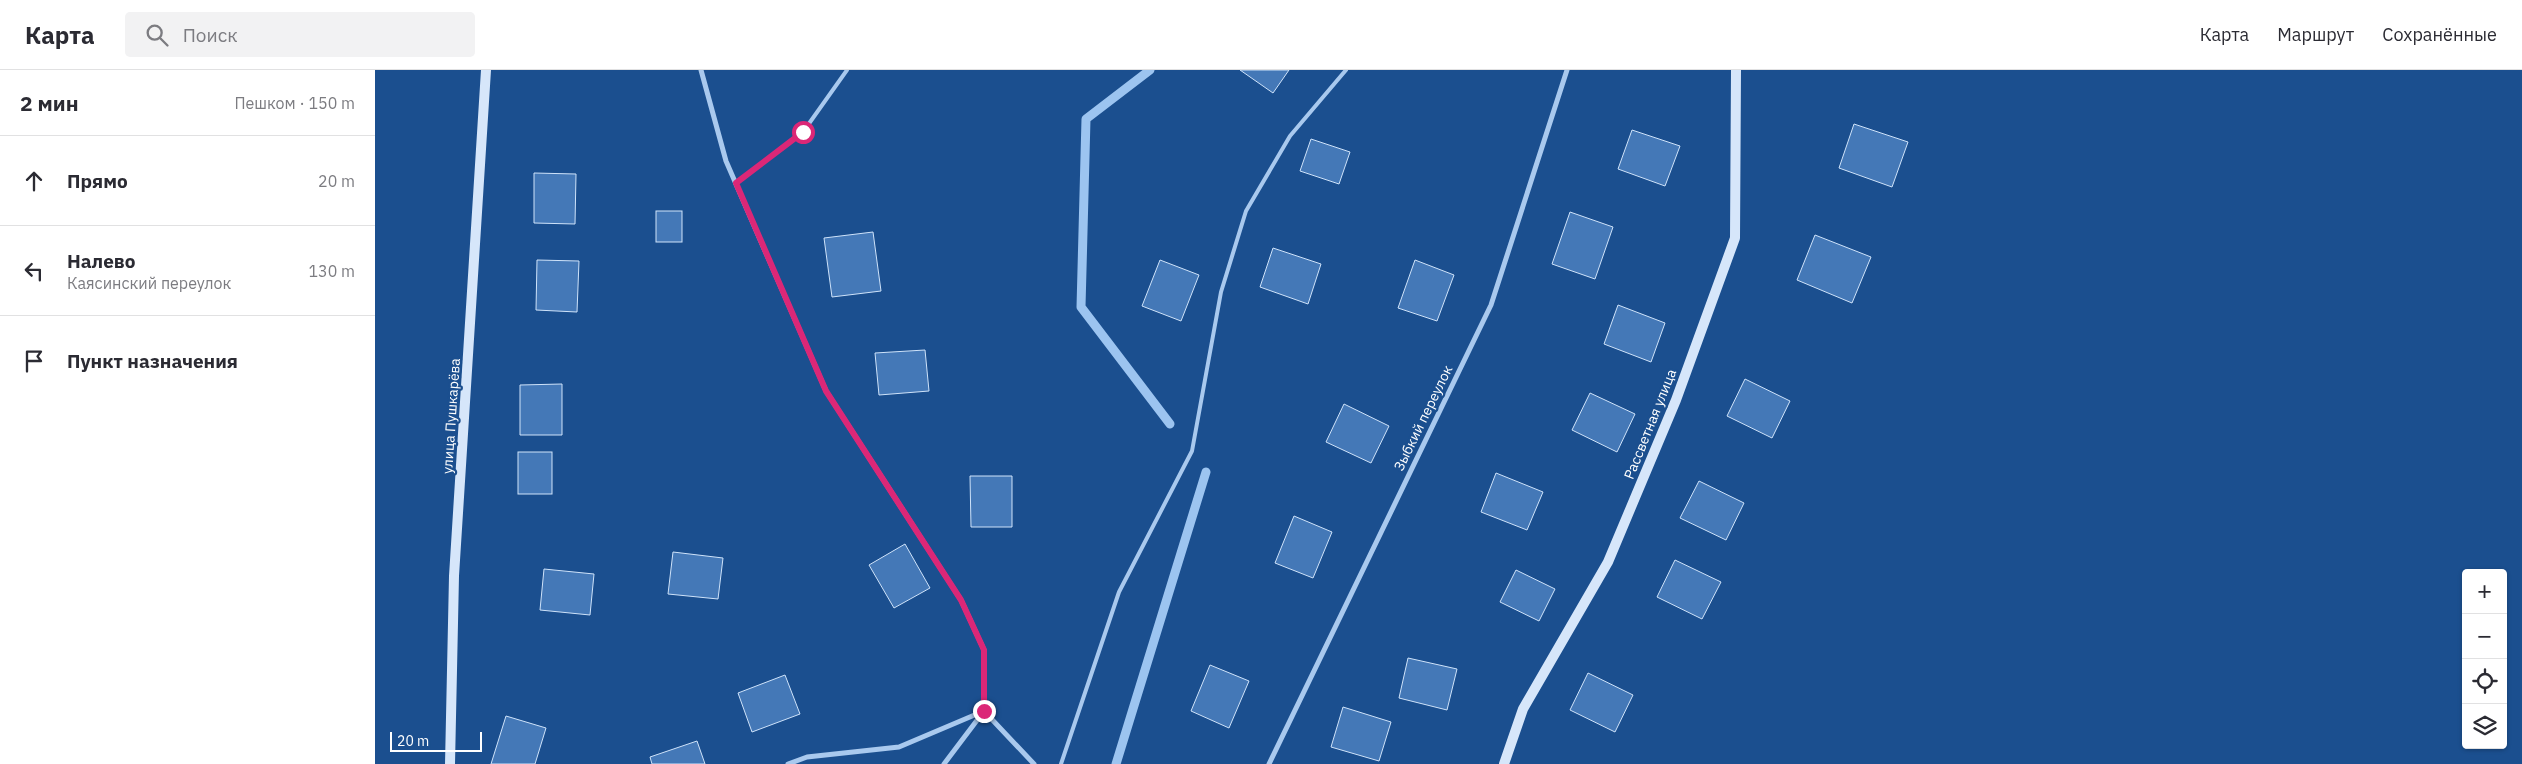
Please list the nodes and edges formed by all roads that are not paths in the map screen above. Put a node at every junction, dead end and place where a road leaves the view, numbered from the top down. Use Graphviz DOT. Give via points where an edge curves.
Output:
graph roads {
  1 [pos="487,70"];
  2 [pos="701,70"];
  3 [pos="847,70"];
  4 [pos="1345,70"];
  5 [pos="1567,70"];
  6 [pos="1736,70"];
  7 [pos="736,183"];
  8 [pos="984,711"];
  9 [pos="450,764"];
  10 [pos="788,764"];
  11 [pos="944,764"];
  12 [pos="1034,764"];
  13 [pos="1061,764"];
  14 [pos="1269,764"];
  15 [pos="1504,764"];
  1 -- 9 [label="street, улица Пушкарёва" via="454,576"];
  2 -- 7 [label="street" via="726,161"];
  3 -- 7 [label="lane" via="803,132"];
  4 -- 13 [label="lane" via="1290,136 1246,211 1221,292 1191,451 1119,592"];
  5 -- 14 [label="street, Зыбкий переулок" via="1491,305"];
  6 -- 15 [label="street, Рассветная улица" via="1735,238 1676,400 1607,562 1523,709"];
  7 -- 8 [label="street" via="826,391 961,600 984,650"];
  8 -- 10 [label="street" via="899,747 807,757"];
  8 -- 11 [label="street"];
  8 -- 12 [label="street"];
}
